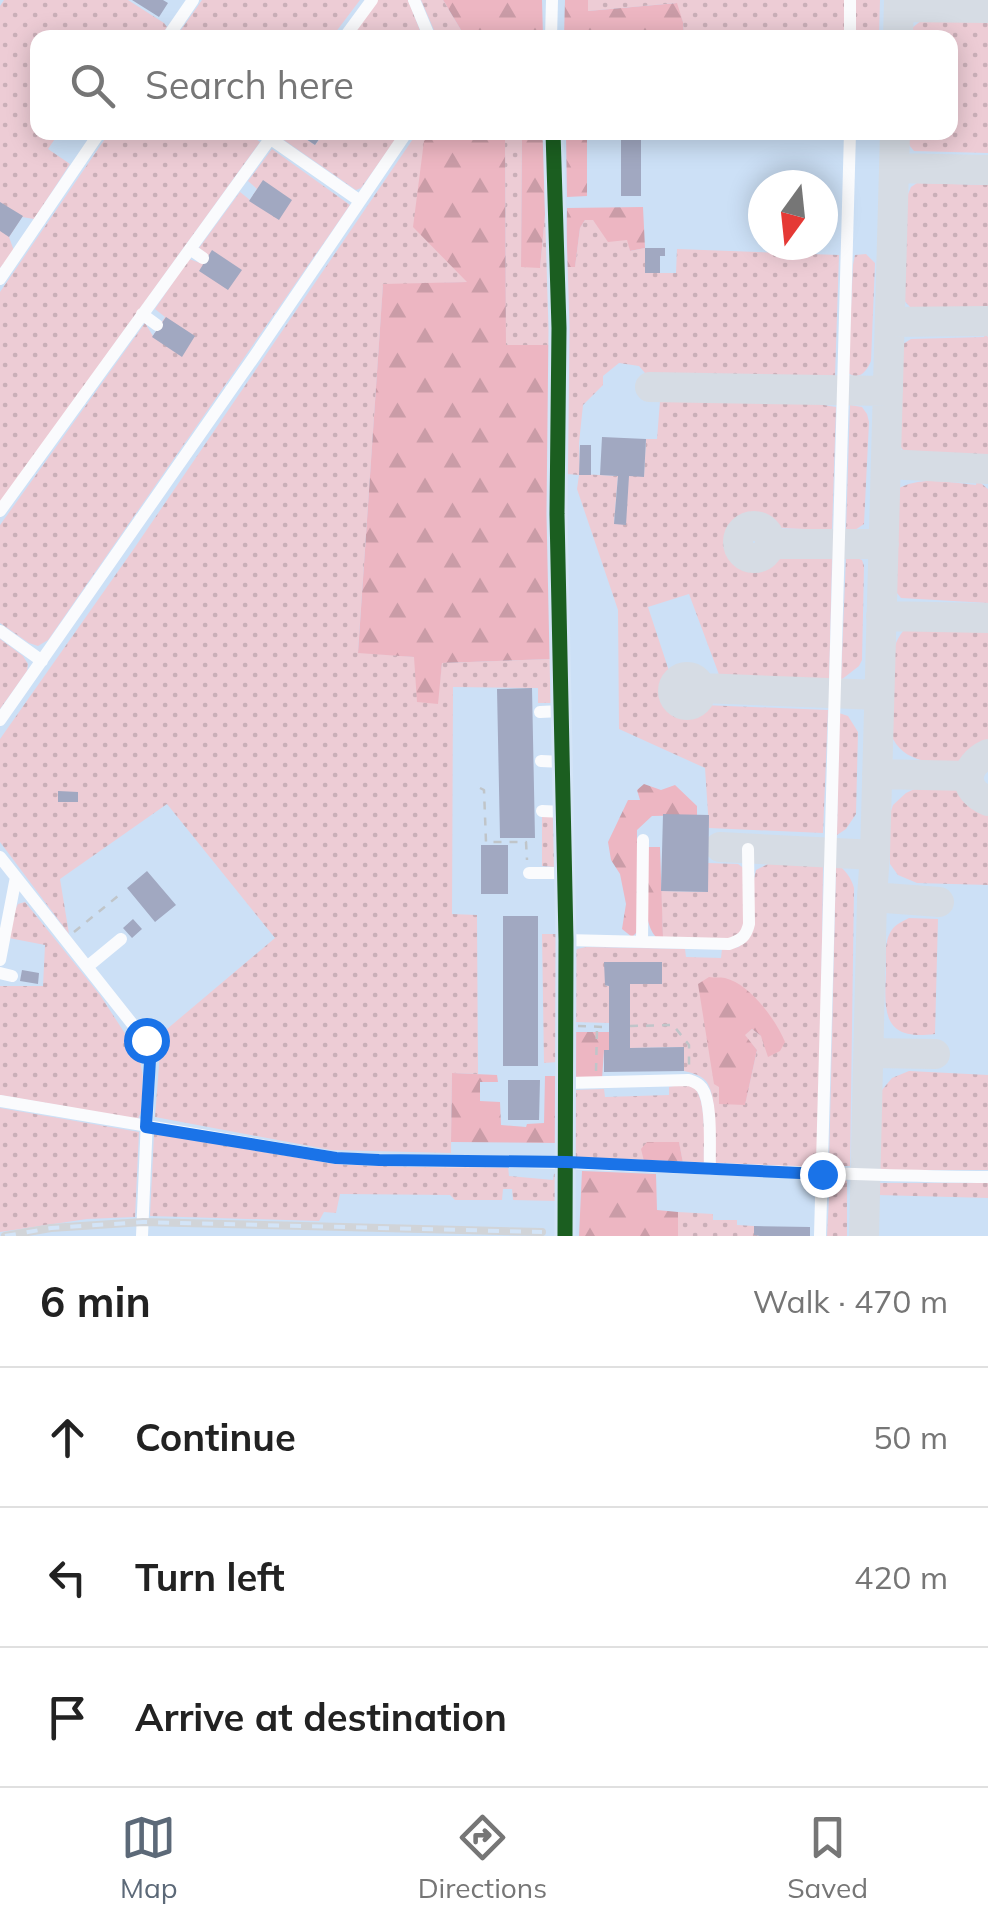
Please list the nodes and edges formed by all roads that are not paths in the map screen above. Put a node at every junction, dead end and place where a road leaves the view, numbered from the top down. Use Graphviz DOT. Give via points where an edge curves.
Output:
graph roads {
  1 [pos="193,0"];
  2 [pos="372,0"];
  3 [pos="414,0"];
  4 [pos="552,0"];
  5 [pos="850,0"];
  6 [pos="172,30"];
  7 [pos="350,30"];
  8 [pos="427,30"];
  9 [pos="551,30"];
  10 [pos="850,30"];
  11 [pos="95,140"];
  12 [pos="267,140"];
  13 [pos="276,140"];
  14 [pos="402,140"];
  15 [pos="553,140"];
  16 [pos="850,140"];
  17 [pos="360,201"];
  18 [pos="190,248"];
  19 [pos="203,258"];
  20 [pos="0,279"];
  21 [pos="142,314"];
  22 [pos="157,324"];
  23 [pos="0,511"];
  24 [pos="0,631"];
  25 [pos="42,661"];
  26 [pos="561,711"];
  27 [pos="540,712"];
  28 [pos="0,720"];
  29 [pos="541,762"];
  30 [pos="562,762"];
  31 [pos="542,811"];
  32 [pos="563,812"];
  33 [pos="643,840"];
  34 [pos="748,849"];
  35 [pos="0,857"];
  36 [pos="528,873"];
  37 [pos="564,873"];
  38 [pos="16,877"];
  39 [pos="121,939"];
  40 [pos="566,940"];
  41 [pos="642,942"];
  42 [pos="0,960"];
  43 [pos="87,967"];
  44 [pos="566,1083"];
  45 [pos="0,1101"];
  46 [pos="146,1127"];
  47 [pos="567,1162"];
  48 [pos="710,1169"];
  49 [pos="822,1174"];
  50 [pos="988,1177"];
  51 [pos="142,1236"];
  52 [pos="566,1236"];
  53 [pos="820,1236"];
  1 -- 6 [label="street"];
  2 -- 7 [label="street"];
  3 -- 8 [label="street"];
  4 -- 9 [label="street"];
  5 -- 10 [label="street"];
  11 -- 20 [label="street"];
  12 -- 18 [label="street" via="244,188"];
  13 -- 17 [label="street"];
  14 -- 17 [label="street"];
  15 -- 26 [label="street"];
  16 -- 49 [label="street"];
  17 -- 25 [label="street"];
  18 -- 19 [label="street"];
  18 -- 21 [label="street"];
  21 -- 22 [label="street"];
  21 -- 23 [label="street"];
  24 -- 25 [label="street"];
  25 -- 28 [label="street"];
  26 -- 27 [label="street"];
  26 -- 30 [label="street"];
  29 -- 30 [label="street"];
  30 -- 32 [label="street"];
  31 -- 32 [label="street"];
  32 -- 37 [label="street"];
  33 -- 41 [label="street"];
  34 -- 41 [label="street" via="748,924 741,940"];
  35 -- 38 [label="street"];
  36 -- 37 [label="street"];
  37 -- 40 [label="street"];
  38 -- 42 [label="street"];
  38 -- 43 [label="street"];
  39 -- 43 [label="street"];
  40 -- 41 [label="street"];
  40 -- 44 [label="street"];
  43 -- 46 [label="street" via="150,1049"];
  44 -- 47 [label="street"];
  44 -- 48 [label="street" via="699,1084"];
  45 -- 46 [label="street"];
  46 -- 47 [label="street" via="336,1158"];
  46 -- 51 [label="street"];
  47 -- 48 [label="street"];
  47 -- 52 [label="street"];
  48 -- 49 [label="street"];
  49 -- 50 [label="street"];
  49 -- 53 [label="street"];
}
